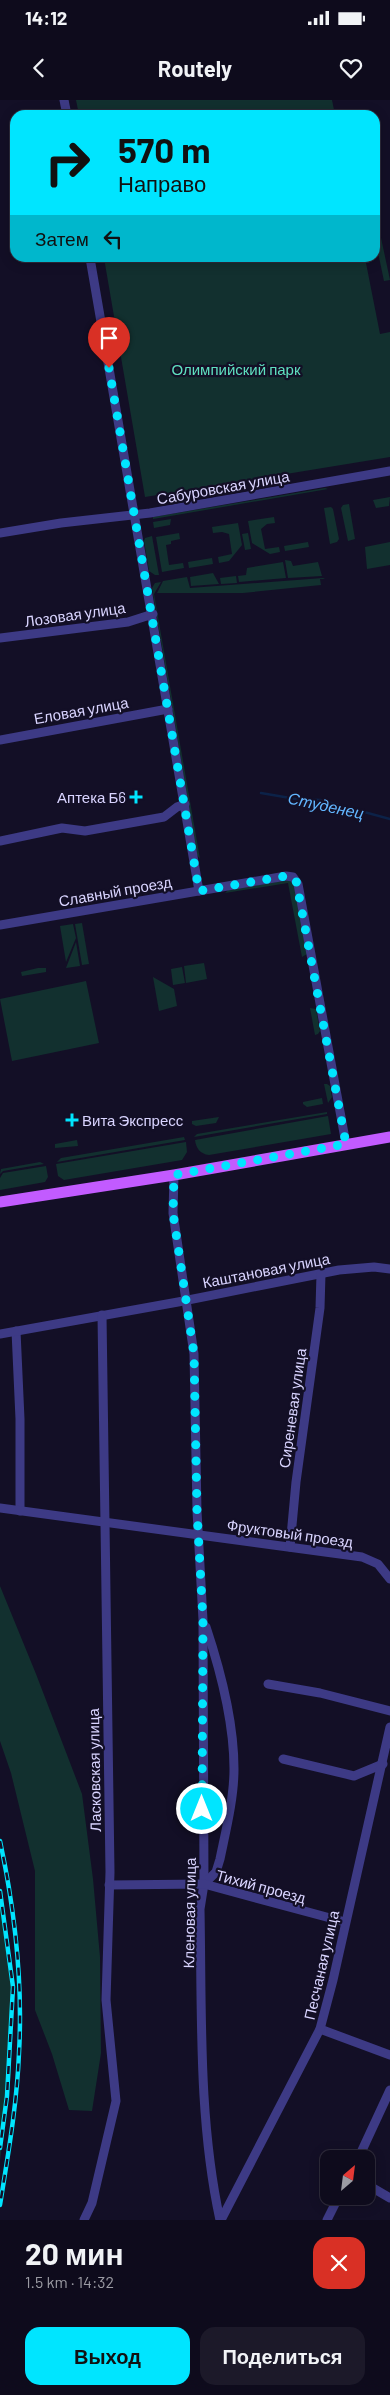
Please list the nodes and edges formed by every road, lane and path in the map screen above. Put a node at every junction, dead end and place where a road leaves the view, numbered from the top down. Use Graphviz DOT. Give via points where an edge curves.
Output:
graph roads {
  1 [pos="91,262"];
  2 [pos="390,471"];
  3 [pos="134,516"];
  4 [pos="0,534"];
  5 [pos="153,614"];
  6 [pos="0,638"];
  7 [pos="168,709"];
  8 [pos="0,740"];
  9 [pos="184,804"];
  10 [pos="0,841"];
  11 [pos="199,891"];
  12 [pos="0,925"];
  13 [pos="390,1137"];
  14 [pos="346,1144"];
  15 [pos="174,1175"];
  16 [pos="0,1202"];
  17 [pos="390,1269"];
  18 [pos="321,1274"];
  19 [pos="187,1300"];
  20 [pos="102,1315"];
  21 [pos="16,1331"];
  22 [pos="0,1334"];
  23 [pos="0,1508"];
  24 [pos="20,1510"];
  25 [pos="105,1522"];
  26 [pos="199,1534"];
  27 [pos="290,1547"];
  28 [pos="390,1579"];
  29 [pos="203,1620"];
  30 [pos="268,1684"];
  31 [pos="390,1711"];
  32 [pos="390,1727"];
  33 [pos="282,1759"];
  34 [pos="383,1764"];
  35 [pos="204,1884"];
  36 [pos="110,1885"];
  37 [pos="345,1922"];
  38 [pos="320,2028"];
  39 [pos="390,2055"];
  40 [pos="390,2090"];
  41 [pos="362,2150"];
  42 [pos="375,2189"];
  43 [pos="390,2198"];
  44 [pos="334,2205"];
  45 [pos="84,2220"];
  46 [pos="220,2220"];
  47 [pos="327,2220"];
  1 -- 3 [label="street"];
  2 -- 3 [label="street, Сабуровская улица"];
  3 -- 4 [label="street, Сабуровская улица" via="61,523"];
  3 -- 5 [label="street"];
  5 -- 6 [label="street, Лозовая улица" via="128,622"];
  5 -- 7 [label="street"];
  7 -- 8 [label="street, Еловая улица"];
  7 -- 9 [label="street"];
  9 -- 10 [label="street" via="155,819 85,830 62,828"];
  9 -- 11 [label="street"];
  11 -- 12 [label="street, Славный проезд"];
  11 -- 14 [label="street, Славный проезд" via="286,876 293,877 298,884"];
  13 -- 14 [label="main road"];
  14 -- 15 [label="main road"];
  15 -- 16 [label="main road"];
  15 -- 19 [label="street, Кленовая улица" via="173,1213"];
  17 -- 18 [label="street, Каштановая улица" via="356,1268"];
  18 -- 19 [label="street, Каштановая улица"];
  18 -- 27 [label="street, Сиреневая улица" via="320,1308 300,1447"];
  19 -- 20 [label="street, Каштановая улица"];
  19 -- 26 [label="street, Кленовая улица" via="194,1354"];
  20 -- 21 [label="street, Каштановая улица"];
  20 -- 25 [label="street, Ласковская улица"];
  21 -- 22 [label="street, Каштановая улица"];
  21 -- 24 [label="street"];
  23 -- 24 [label="street, Фруктовый проезд"];
  24 -- 25 [label="street, Фруктовый проезд"];
  25 -- 26 [label="street, Фруктовый проезд"];
  25 -- 36 [label="street, Ласковская улица"];
  26 -- 27 [label="street, Фруктовый проезд"];
  26 -- 29 [label="street, Кленовая улица"];
  27 -- 28 [label="street, Фруктовый проезд" via="367,1558 378,1564"];
  29 -- 35 [label="street, Кленовая улица"];
  29 -- 35 [label="street" via="222,1685 234,1771 220,1859 216,1872"];
  30 -- 31 [label="street"];
  32 -- 34 [label="street, Песчаная улица"];
  33 -- 34 [label="street" via="354,1776"];
  34 -- 37 [label="street, Песчаная улица"];
  35 -- 36 [label="street, Тихий проезд"];
  35 -- 37 [label="street, Тихий проезд"];
  35 -- 46 [label="street, Кленовая улица" via="200,1909 204,2109"];
  36 -- 45 [label="street, Ласковская улица" via="106,2000 116,2101 92,2203"];
  37 -- 38 [label="street, Песчаная улица"];
  38 -- 39 [label="street"];
  38 -- 46 [label="street, Песчаная улица"];
  40 -- 41 [label="street"];
  42 -- 43 [label="street"];
  44 -- 47 [label="street"];
}
